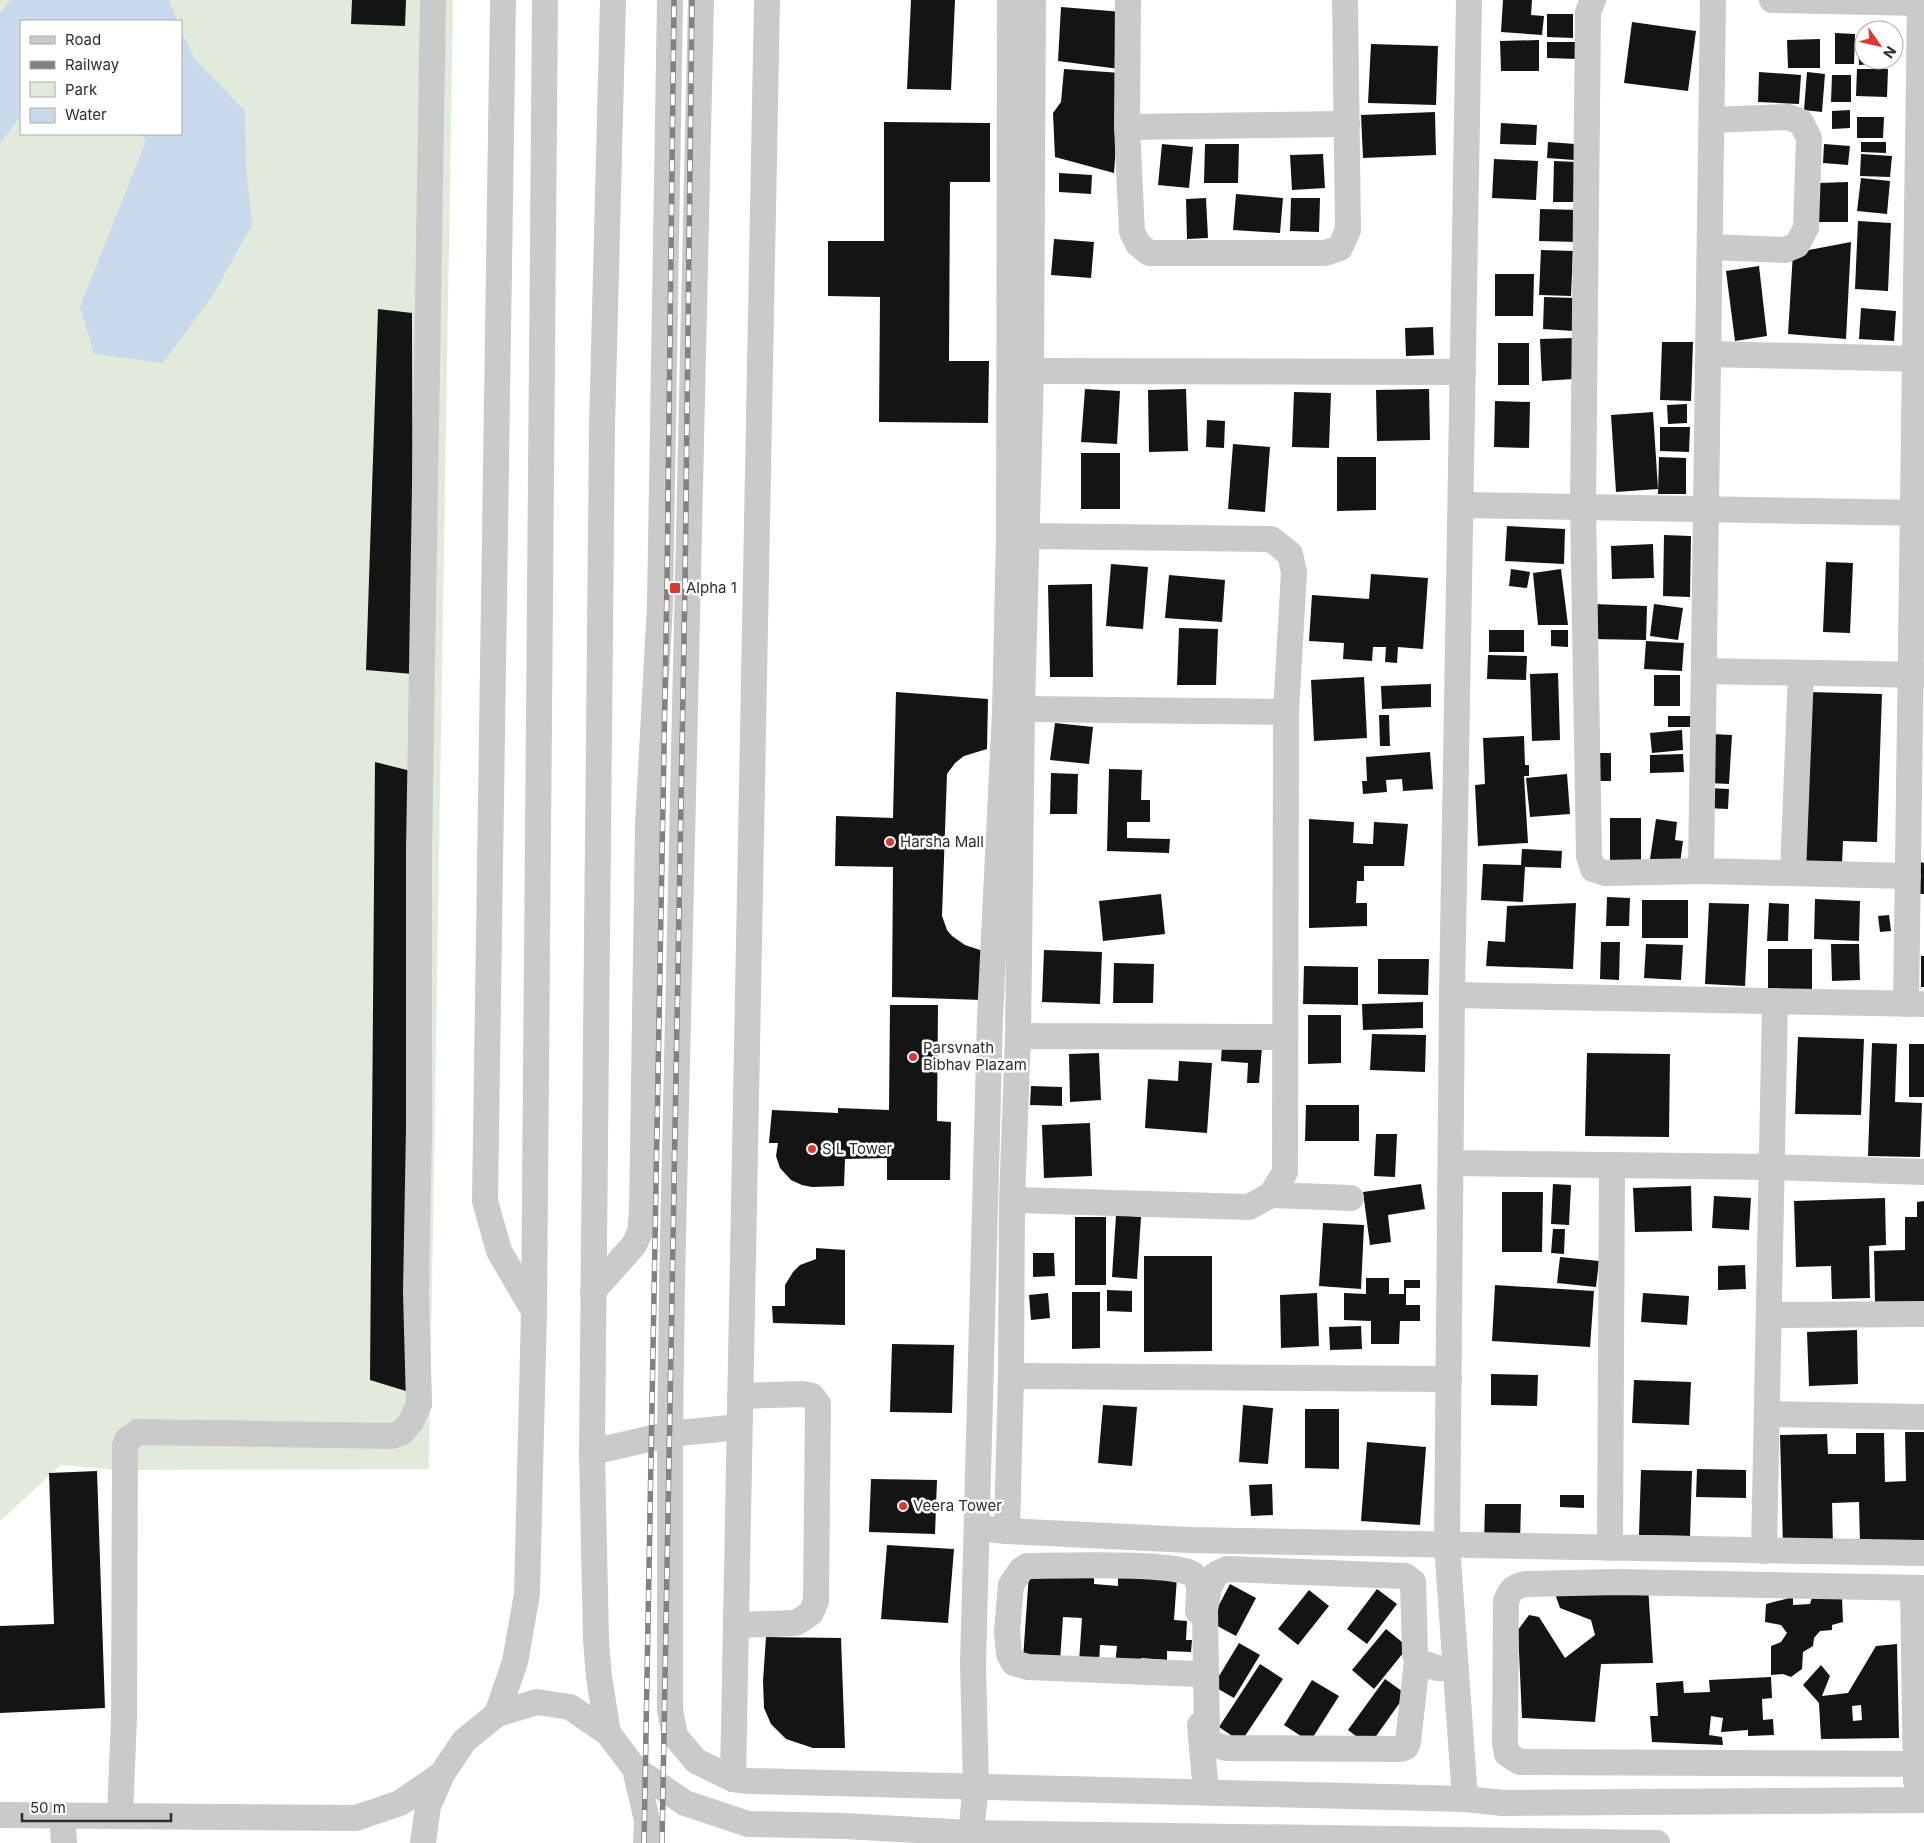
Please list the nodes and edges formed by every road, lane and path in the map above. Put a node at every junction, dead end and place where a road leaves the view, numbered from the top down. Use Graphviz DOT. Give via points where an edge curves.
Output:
graph roads {
  1 [pos="433,0"];
  2 [pos="503,0"];
  3 [pos="545,0"];
  4 [pos="613,0"];
  5 [pos="670,0"];
  6 [pos="702,0"];
  7 [pos="767,0"];
  8 [pos="1010,0"];
  9 [pos="1033,0"];
  10 [pos="1128,0"];
  11 [pos="1345,0"];
  12 [pos="1469,0"];
  13 [pos="1593,0"];
  14 [pos="1713,0"];
  15 [pos="1772,0"];
  16 [pos="1920,1"];
  17 [pos="1712,120"];
  18 [pos="1347,124"];
  19 [pos="1127,127"];
  20 [pos="1710,247"];
  21 [pos="1920,264"];
  22 [pos="1709,354"];
  23 [pos="1920,359"];
  24 [pos="1031,370"];
  25 [pos="1463,372"];
  26 [pos="1461,505"];
  27 [pos="1582,507"];
  28 [pos="1707,509"];
  29 [pos="1919,513"];
  30 [pos="1028,536"];
  31 [pos="1704,671"];
  32 [pos="1801,673"];
  33 [pos="1918,675"];
  34 [pos="1022,709"];
  35 [pos="1286,712"];
  36 [pos="1701,871"];
  37 [pos="1793,873"];
  38 [pos="1908,876"];
  39 [pos="1452,995"];
  40 [pos="1775,1001"];
  41 [pos="1915,1004"];
  42 [pos="1018,1036"];
  43 [pos="1285,1037"];
  44 [pos="1451,1163"];
  45 [pos="1612,1165"];
  46 [pos="1772,1167"];
  47 [pos="1924,1172"];
  48 [pos="1271,1195"];
  49 [pos="1351,1198"];
  50 [pos="1012,1200"];
  51 [pos="593,1291"];
  52 [pos="534,1312"];
  53 [pos="1924,1314"];
  54 [pos="1769,1315"];
  55 [pos="1011,1376"];
  56 [pos="1449,1379"];
  57 [pos="740,1396"];
  58 [pos="1767,1414"];
  59 [pos="1924,1417"];
  60 [pos="739,1427"];
  61 [pos="670,1434"];
  62 [pos="592,1452"];
  63 [pos="977,1528"];
  64 [pos="1006,1531"];
  65 [pos="1447,1545"];
  66 [pos="1610,1548"];
  67 [pos="1764,1551"];
  68 [pos="1924,1554"];
  69 [pos="1919,1588"];
  70 [pos="737,1625"];
  71 [pos="1418,1661"];
  72 [pos="1456,1668"];
  73 [pos="1197,1674"];
  74 [pos="497,1714"];
  75 [pos="608,1733"];
  76 [pos="1920,1764"];
  77 [pos="635,1769"];
  78 [pos="442,1774"];
  79 [pos="733,1779"];
  80 [pos="976,1786"];
  81 [pos="1206,1792"];
  82 [pos="1465,1799"];
  83 [pos="1920,1800"];
  84 [pos="1503,1803"];
  85 [pos="0,1815"];
  86 [pos="62,1815"];
  87 [pos="120,1816"];
  88 [pos="971,1833"];
  89 [pos="1584,1842"];
  90 [pos="64,1843"];
  91 [pos="423,1843"];
  92 [pos="646,1843"];
  93 [pos="1657,1843"];
  1 -- 87 [label="street" via="419,850 418,1404 412,1422 401,1433 392,1436 138,1432 127,1440"];
  2 -- 52 [label="street" via="485,1201 499,1251"];
  3 -- 52 [label="street"];
  4 -- 51 [label="street" via="602,427"];
  5 -- 51 [label="street" via="660,595 648,825 642,1213 640,1232 634,1246"];
  6 -- 61 [label="street"];
  7 -- 57 [label="street"];
  8 -- 63 [label="street" via="1009,536 990,1018"];
  9 -- 24 [label="street"];
  10 -- 19 [label="street"];
  11 -- 18 [label="street"];
  12 -- 25 [label="street"];
  13 -- 27 [label="street" via="1588,12"];
  14 -- 17 [label="street"];
  15 -- 16 [label="street"];
  16 -- 21 [label="street"];
  17 -- 20 [label="street"];
  17 -- 20 [label="street" via="1788,117 1800,122 1809,138 1806,228 1797,245 1785,250"];
  18 -- 19 [label="street"];
  18 -- 19 [label="street" via="1348,230 1340,248 1325,253 1149,252 1138,244 1132,232"];
  20 -- 22 [label="street"];
  21 -- 23 [label="street"];
  22 -- 23 [label="street"];
  22 -- 28 [label="street"];
  23 -- 29 [label="street"];
  24 -- 25 [label="street"];
  24 -- 30 [label="street"];
  25 -- 26 [label="street"];
  26 -- 27 [label="street"];
  26 -- 39 [label="street"];
  27 -- 28 [label="street"];
  27 -- 36 [label="street" via="1590,856 1593,869 1605,873"];
  28 -- 29 [label="street"];
  28 -- 31 [label="street"];
  29 -- 33 [label="street"];
  30 -- 34 [label="street"];
  30 -- 35 [label="street" via="1271,539 1290,554 1294,572"];
  31 -- 32 [label="street"];
  31 -- 36 [label="street"];
  32 -- 33 [label="street"];
  32 -- 37 [label="street"];
  33 -- 38 [label="street"];
  34 -- 35 [label="street"];
  34 -- 42 [label="street"];
  35 -- 43 [label="street"];
  36 -- 37 [label="street"];
  37 -- 38 [label="street"];
  38 -- 41 [label="street"];
  39 -- 40 [label="street"];
  39 -- 44 [label="street"];
  40 -- 41 [label="street"];
  40 -- 46 [label="street"];
  42 -- 43 [label="street"];
  42 -- 50 [label="street"];
  43 -- 48 [label="street" via="1285,1172"];
  44 -- 45 [label="street"];
  44 -- 56 [label="street"];
  45 -- 46 [label="street"];
  45 -- 66 [label="street"];
  46 -- 47 [label="street"];
  46 -- 54 [label="street"];
  48 -- 49 [label="street"];
  48 -- 50 [label="street" via="1249,1207"];
  50 -- 55 [label="street"];
  51 -- 62 [label="street"];
  52 -- 74 [label="street" via="527,1594 515,1662"];
  53 -- 54 [label="street"];
  54 -- 58 [label="street"];
  55 -- 56 [label="street"];
  55 -- 64 [label="street"];
  56 -- 65 [label="street"];
  57 -- 60 [label="street"];
  57 -- 70 [label="street" via="803,1394 812,1396 818,1404 816,1601 811,1613 796,1623"];
  58 -- 59 [label="street"];
  58 -- 67 [label="street"];
  60 -- 61 [label="street"];
  60 -- 70 [label="street"];
  61 -- 62 [label="street"];
  61 -- 79 [label="street" via="670,1710 675,1736 696,1761"];
  62 -- 75 [label="street" via="596,1640"];
  63 -- 64 [label="street"];
  63 -- 80 [label="street" via="973,1665"];
  64 -- 65 [label="street" via="1190,1540"];
  65 -- 66 [label="street"];
  65 -- 72 [label="street"];
  66 -- 67 [label="street"];
  67 -- 68 [label="street"];
  69 -- 76 [label="street"];
  69 -- 76 [label="street" via="1618,1582 1515,1586 1506,1601 1505,1743 1507,1754 1520,1762"];
  70 -- 79 [label="street"];
  71 -- 71 [label="street" via="1415,1654 1413,1582 1405,1576 1227,1569 1216,1574 1209,1588 1205,1610 1207,1738 1212,1744 1226,1748 1401,1749 1408,1742"];
  71 -- 72 [label="street" via="1437,1668"];
  72 -- 82 [label="street"];
  73 -- 73 [label="street" via="1014,1663 1009,1654 1007,1631 1011,1585 1027,1566 1160,1566 1186,1570 1199,1583"];
  73 -- 81 [label="street"];
  74 -- 75 [label="street" via="537,1702 570,1707"];
  74 -- 78 [label="street" via="464,1741"];
  75 -- 77 [label="street"];
  76 -- 83 [label="street"];
  77 -- 88 [label="street" via="685,1803 748,1824"];
  77 -- 92 [label="street" via="647,1820"];
  78 -- 87 [label="street" via="400,1803 356,1818"];
  78 -- 91 [label="street" via="428,1806"];
  79 -- 80 [label="street"];
  80 -- 81 [label="street"];
  80 -- 88 [label="street"];
  81 -- 82 [label="street"];
  82 -- 84 [label="street"];
  83 -- 84 [label="street"];
  84 -- 89 [label="street"];
  85 -- 86 [label="street"];
  86 -- 87 [label="street"];
  86 -- 90 [label="street"];
  88 -- 89 [label="street"];
  89 -- 93 [label="street"];
}
